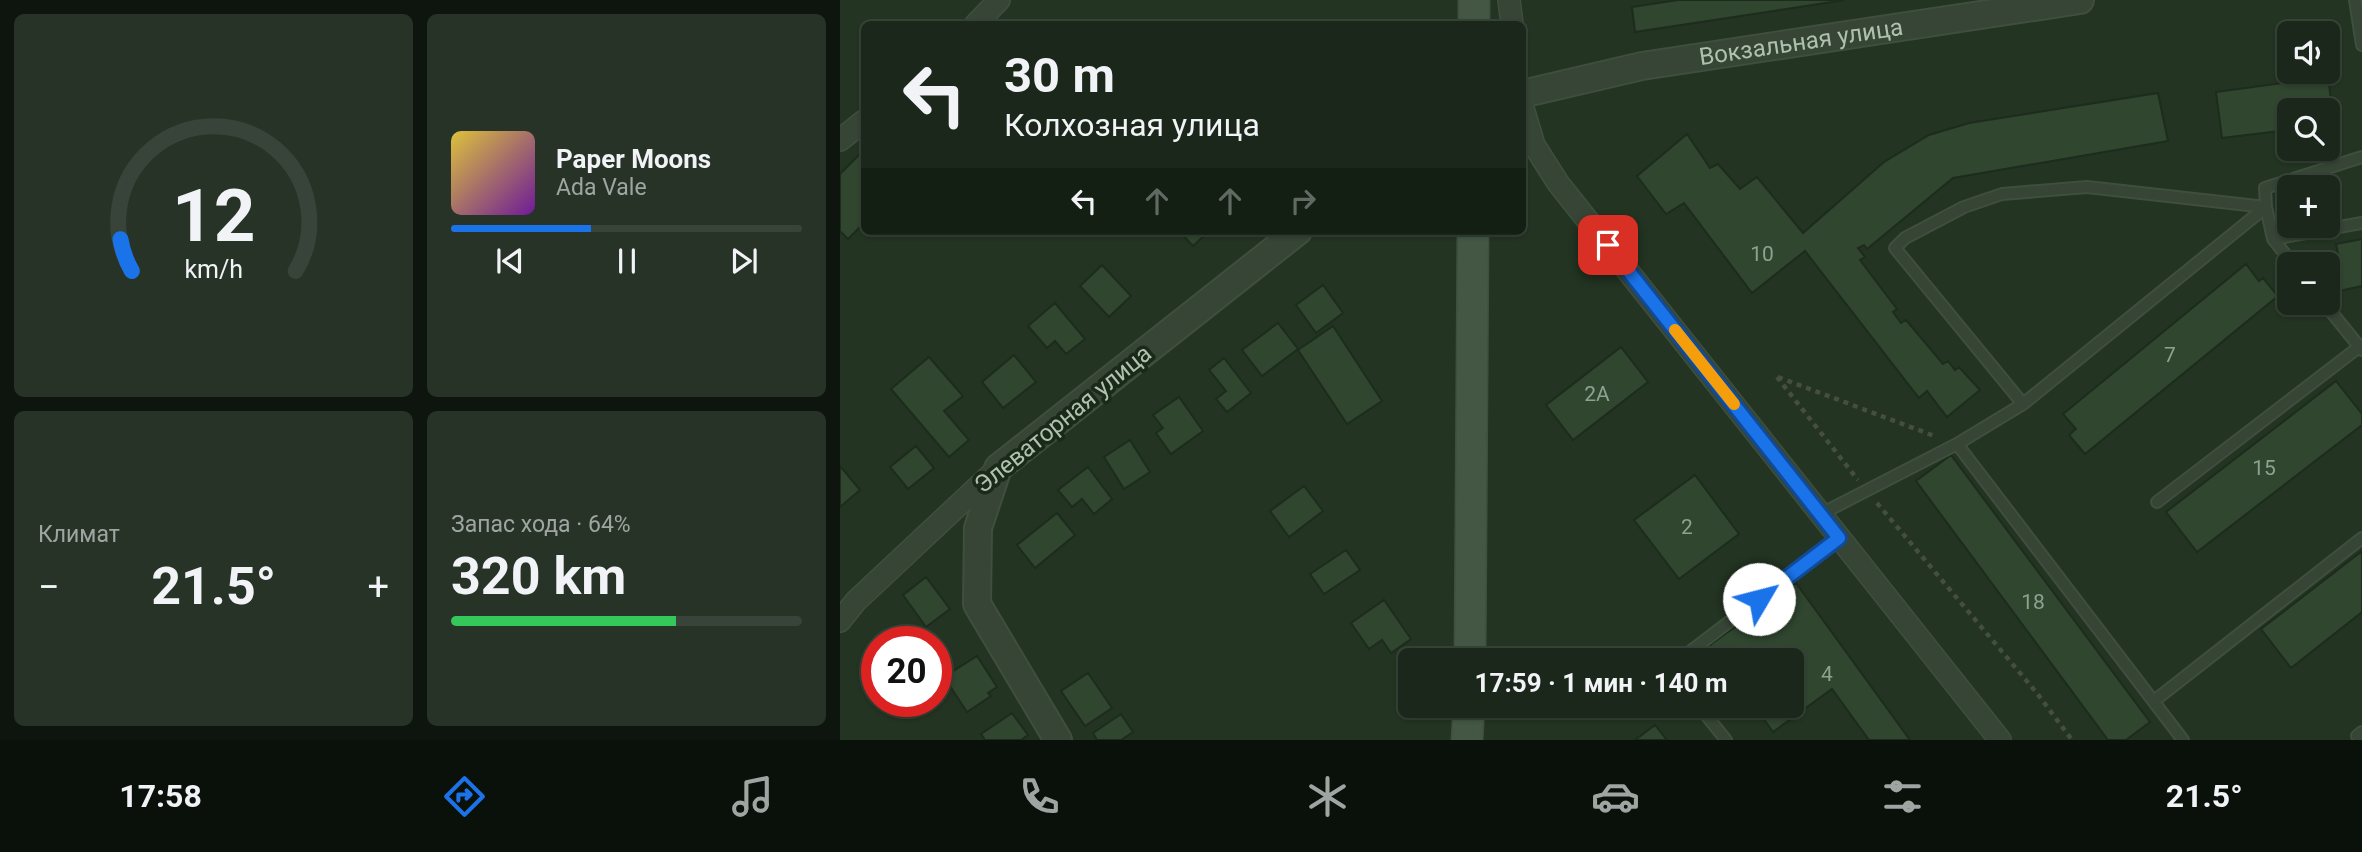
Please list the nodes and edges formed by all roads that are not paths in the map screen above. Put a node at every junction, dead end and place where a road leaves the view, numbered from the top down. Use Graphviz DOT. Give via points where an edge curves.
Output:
graph roads {
  1 [pos="999,0"];
  2 [pos="1474,0"];
  3 [pos="1509,0"];
  4 [pos="2080,0"];
  5 [pos="2356,0"];
  6 [pos="979,21"];
  7 [pos="1474,21"];
  8 [pos="1512,21"];
  9 [pos="2362,45"];
  10 [pos="1526,93"];
  11 [pos="1526,118"];
  12 [pos="861,123"];
  13 [pos="840,140"];
  14 [pos="2362,157"];
  15 [pos="2266,208"];
  16 [pos="2362,223"];
  17 [pos="1293,235"];
  18 [pos="1473,235"];
  19 [pos="2273,239"];
  20 [pos="2283,252"];
  21 [pos="2334,315"];
  22 [pos="2361,348"];
  23 [pos="2023,404"];
  24 [pos="1957,444"];
  25 [pos="998,468"];
  26 [pos="2157,502"];
  27 [pos="1821,514"];
  28 [pos="1839,538"];
  29 [pos="2362,538"];
  30 [pos="840,621"];
  31 [pos="1470,648"];
  32 [pos="1695,648"];
  33 [pos="2154,701"];
  34 [pos="1469,718"];
  35 [pos="1708,718"];
  36 [pos="2181,739"];
  37 [pos="1058,740"];
  38 [pos="1468,740"];
  39 [pos="1726,740"];
  40 [pos="2000,740"];
  1 -- 6 [label="street"];
  2 -- 7 [label="main road"];
  3 -- 8 [label="street"];
  4 -- 10 [label="street, Вокзальная улица" via="1642,66"];
  5 -- 9 [label="lane"];
  11 -- 27 [label="street" via="1534,145 1558,183"];
  12 -- 13 [label="street"];
  14 -- 15 [label="lane" via="2265,188"];
  15 -- 19 [label="lane"];
  15 -- 23 [label="lane"];
  15 -- 23 [label="lane" via="2087,187 2002,194 1964,207 1905,238 1895,248"];
  16 -- 19 [label="lane"];
  17 -- 25 [label="street, Элеваторная улица"];
  18 -- 31 [label="main road"];
  19 -- 20 [label="lane"];
  21 -- 22 [label="lane"];
  22 -- 26 [label="lane"];
  23 -- 24 [label="lane"];
  24 -- 27 [label="lane"];
  24 -- 33 [label="lane"];
  25 -- 30 [label="street, Элеваторная улица"];
  25 -- 37 [label="street" via="978,528 978,604"];
  27 -- 28 [label="street"];
  28 -- 32 [label="lane"];
  28 -- 40 [label="street"];
  29 -- 33 [label="lane"];
  33 -- 36 [label="lane"];
  34 -- 38 [label="main road"];
  35 -- 39 [label="lane"];
}
